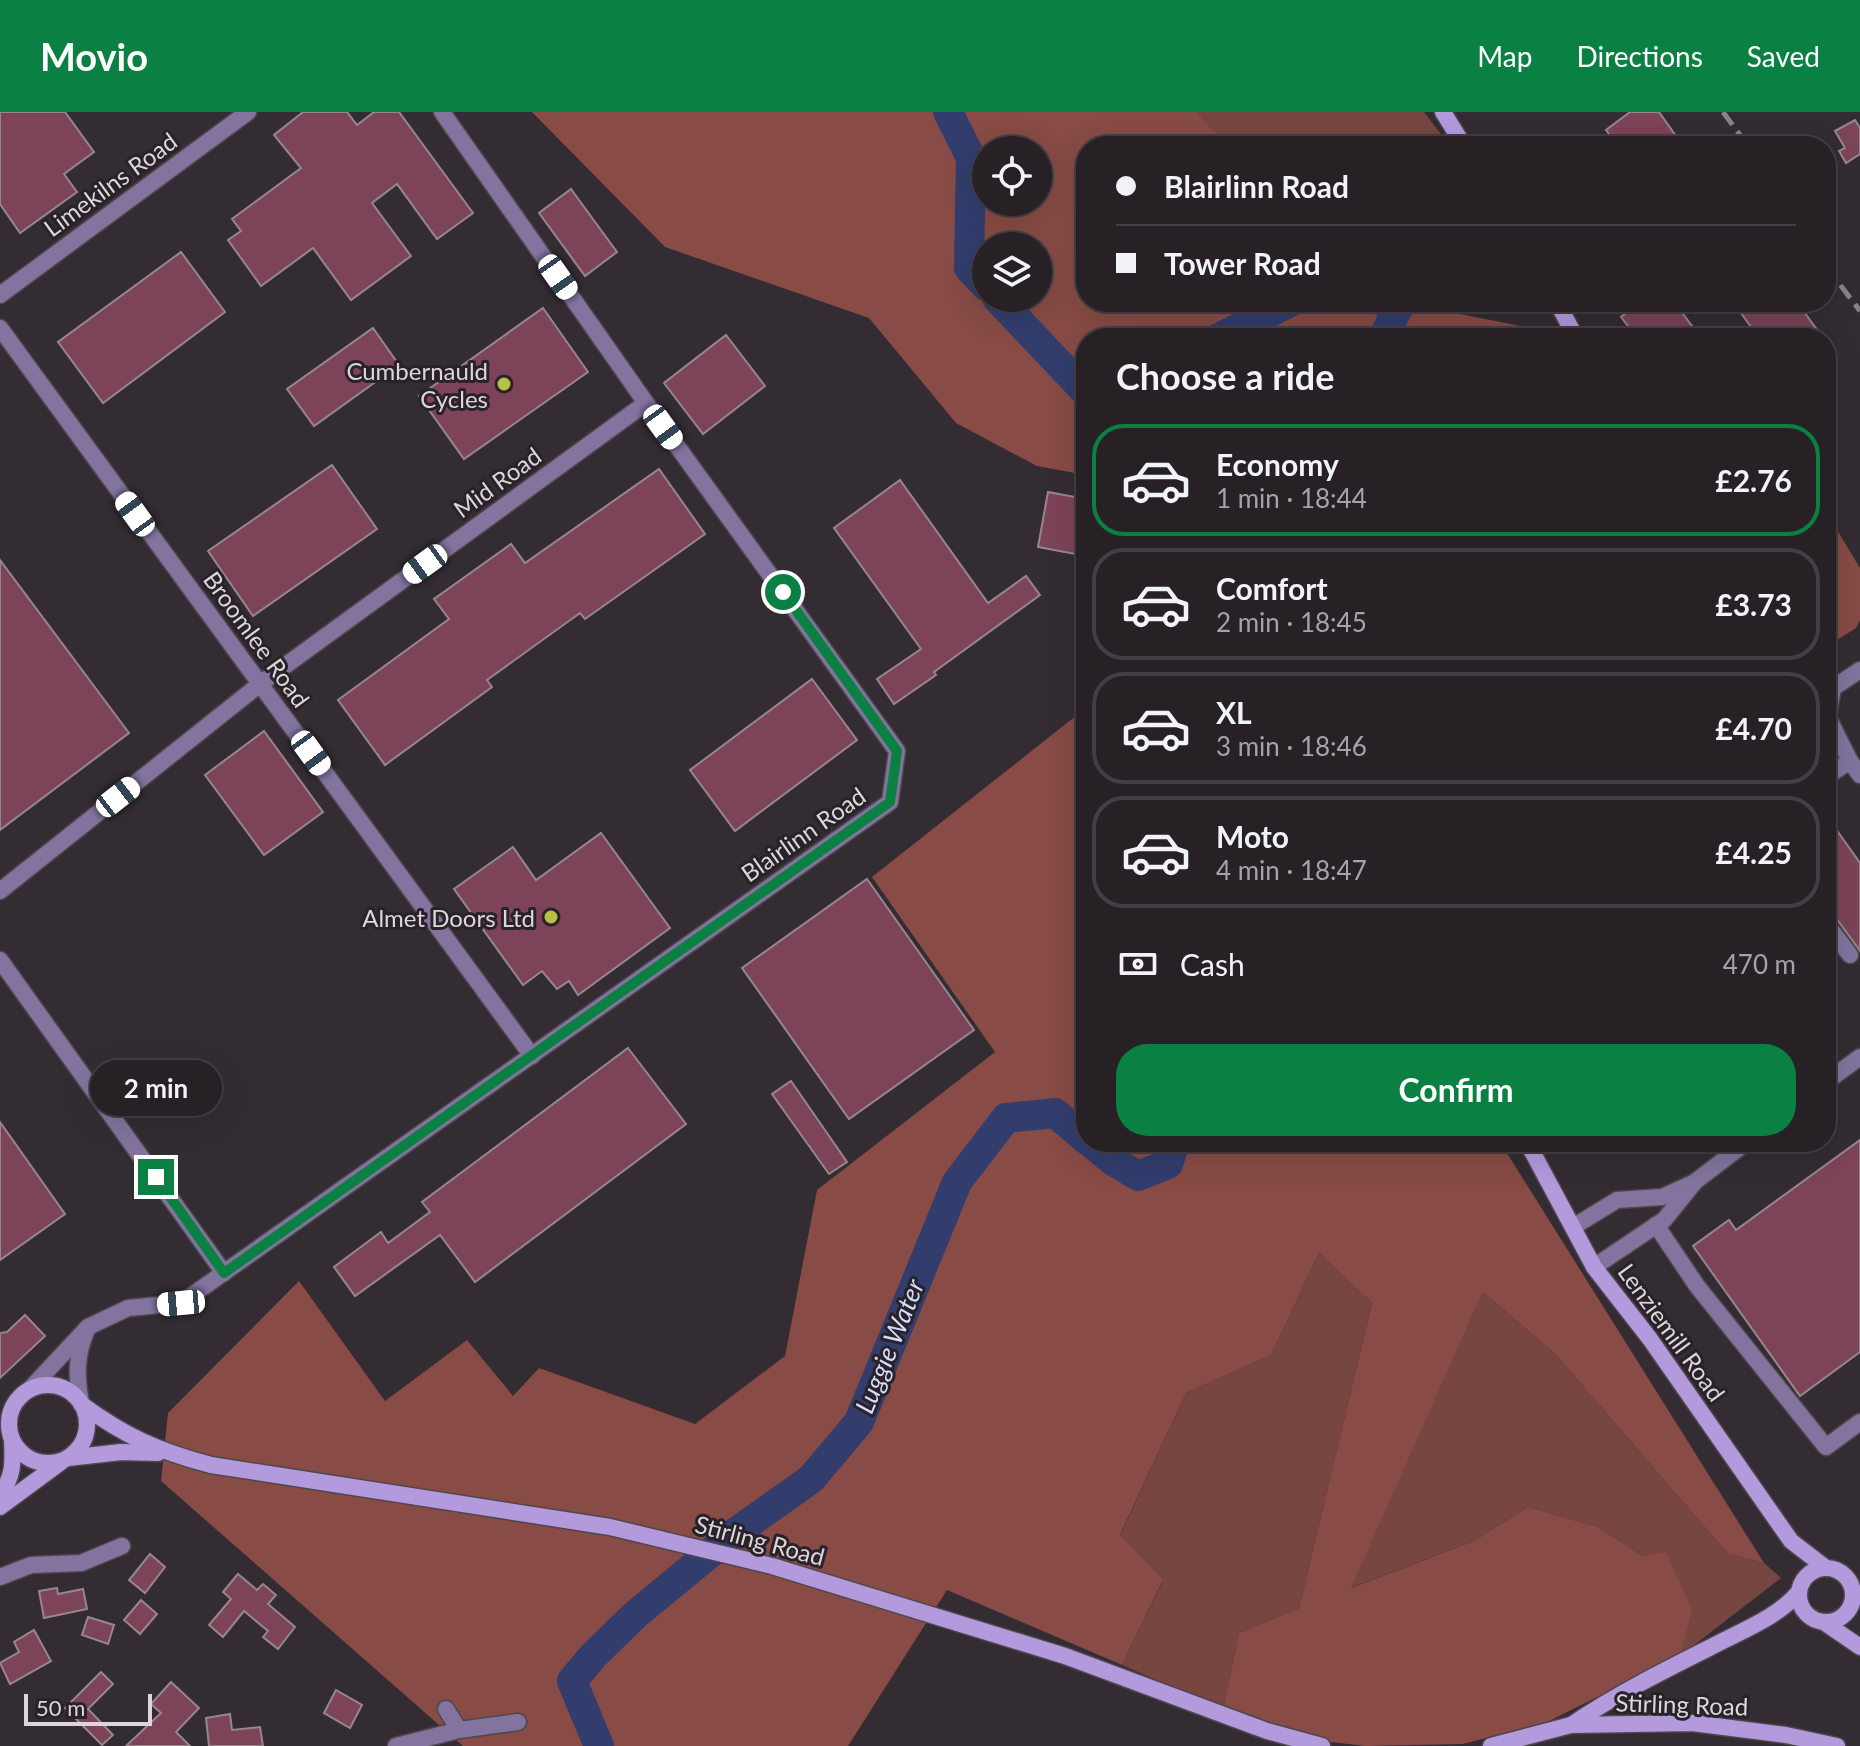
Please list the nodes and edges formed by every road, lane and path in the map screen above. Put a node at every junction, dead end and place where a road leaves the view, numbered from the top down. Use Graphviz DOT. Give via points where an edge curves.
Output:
graph roads {
  1 [pos="248,112"];
  2 [pos="442,112"];
  3 [pos="1443,112"];
  4 [pos="1458,136"];
  5 [pos="0,295"];
  6 [pos="0,328"];
  7 [pos="646,403"];
  8 [pos="1860,670"];
  9 [pos="260,684"];
  10 [pos="1836,686"];
  11 [pos="1836,733"];
  12 [pos="1850,761"];
  13 [pos="1836,770"];
  14 [pos="1860,775"];
  15 [pos="0,891"];
  16 [pos="1836,936"];
  17 [pos="1850,955"];
  18 [pos="0,960"];
  19 [pos="532,1056"];
  20 [pos="1860,1057"];
  21 [pos="1836,1075"];
  22 [pos="1532,1152"];
  23 [pos="1734,1152"];
  24 [pos="1692,1184"];
  25 [pos="1656,1225"];
  26 [pos="1573,1227"];
  27 [pos="1594,1267"];
  28 [pos="224,1273"];
  29 [pos="88,1327"];
  30 [pos="30,1389"];
  31 [pos="81,1403"];
  32 [pos="1860,1422"];
  33 [pos="12,1440"];
  34 [pos="168,1454"];
  35 [pos="67,1458"];
  36 [pos="0,1494"];
  37 [pos="0,1507"];
  38 [pos="1791,1541"];
  39 [pos="122,1546"];
  40 [pos="1830,1568"];
  41 [pos="1860,1569"];
  42 [pos="0,1577"];
  43 [pos="1800,1588"];
  44 [pos="1852,1604"];
  45 [pos="1825,1623"];
  46 [pos="1860,1640"];
  47 [pos="1860,1647"];
  48 [pos="446,1709"];
  49 [pos="518,1722"];
  50 [pos="1571,1725"];
  51 [pos="459,1730"];
  52 [pos="396,1746"];
  53 [pos="1322,1746"];
  54 [pos="1491,1746"];
  55 [pos="1837,1746"];
  1 -- 5 [label="street, Limekilns Road"];
  2 -- 7 [label="street, Blairlinn Road"];
  3 -- 4 [label="main road"];
  6 -- 9 [label="street, Broomlee Road"];
  7 -- 9 [label="street, Mid Road"];
  7 -- 19 [label="street, Blairlinn Road" via="897,751 890,802"];
  8 -- 10 [label="street"];
  9 -- 15 [label="street, Mid Road"];
  9 -- 19 [label="street, Broomlee Road"];
  11 -- 12 [label="street"];
  12 -- 13 [label="street"];
  12 -- 14 [label="street"];
  16 -- 17 [label="street"];
  18 -- 28 [label="street"];
  19 -- 28 [label="street, Blairlinn Road"];
  20 -- 21 [label="street"];
  22 -- 26 [label="main road, Lenziemill Road"];
  23 -- 24 [label="street"];
  24 -- 25 [label="street"];
  24 -- 26 [label="street" via="1662,1197 1617,1200"];
  25 -- 27 [label="street"];
  25 -- 32 [label="street" via="1697,1286 1826,1447"];
  26 -- 27 [label="main road, Lenziemill Road"];
  27 -- 38 [label="main road, Lenziemill Road"];
  28 -- 29 [label="street, Blairlinn Road" via="181,1303 128,1308"];
  29 -- 30 [label="street, Blairlinn Road"];
  29 -- 31 [label="street" via="79,1349"];
  30 -- 31 [label="main road" via="59,1386"];
  30 -- 33 [label="main road" via="11,1410"];
  31 -- 34 [label="main road, Stirling Road" via="115,1429"];
  31 -- 35 [label="main road" via="86,1434"];
  33 -- 35 [label="main road" via="33,1460"];
  33 -- 36 [label="main road" via="14,1467"];
  34 -- 35 [label="main road, Stirling Road"];
  34 -- 53 [label="main road, Stirling Road" via="610,1527 772,1566 1065,1656 1267,1731"];
  35 -- 37 [label="main road"];
  38 -- 40 [label="main road, Lenziemill Road"];
  38 -- 43 [label="main road, Lenziemill Road"];
  39 -- 42 [label="street" via="81,1563 31,1565"];
  40 -- 41 [label="main road"];
  40 -- 43 [label="main road" via="1812,1572"];
  40 -- 44 [label="main road" via="1853,1587"];
  43 -- 45 [label="main road" via="1802,1609"];
  43 -- 50 [label="main road, Stirling Road" via="1790,1603 1762,1621"];
  44 -- 45 [label="main road" via="1842,1618"];
  44 -- 46 [label="main road"];
  45 -- 47 [label="main road"];
  48 -- 51 [label="street"];
  49 -- 51 [label="street"];
  50 -- 54 [label="main road, Stirling Road"];
  50 -- 55 [label="main road, Stirling Road" via="1692,1723"];
  51 -- 52 [label="street"];
}
